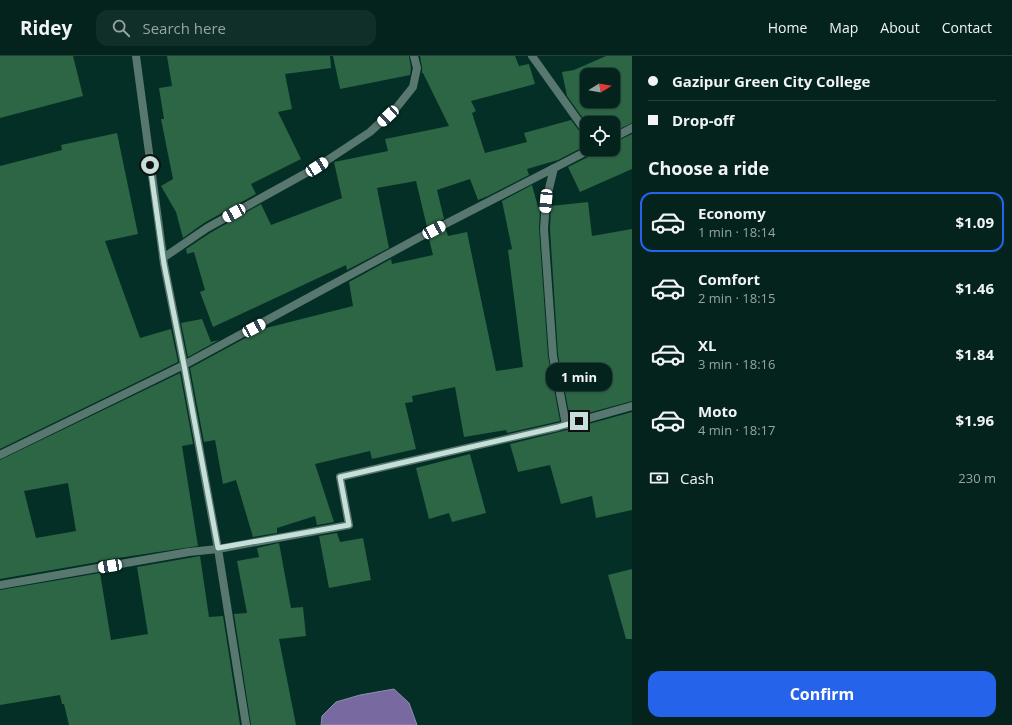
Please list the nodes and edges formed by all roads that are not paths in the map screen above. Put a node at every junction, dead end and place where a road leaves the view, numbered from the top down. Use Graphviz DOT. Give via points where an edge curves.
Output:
graph roads {
  1 [pos="136,56"];
  2 [pos="414,56"];
  3 [pos="532,56"];
  4 [pos="580,123"];
  5 [pos="632,128"];
  6 [pos="620,134"];
  7 [pos="580,155"];
  8 [pos="554,168"];
  9 [pos="163,258"];
  10 [pos="184,365"];
  11 [pos="632,406"];
  12 [pos="566,425"];
  13 [pos="0,456"];
  14 [pos="218,548"];
  15 [pos="0,585"];
  16 [pos="246,725"];
  1 -- 9 [label="street"];
  2 -- 9 [label="street" via="417,68 413,87 397,107 370,132 317,167 206,228"];
  3 -- 4 [label="street"];
  5 -- 6 [label="street"];
  7 -- 8 [label="street"];
  8 -- 10 [label="street" via="420,237"];
  8 -- 12 [label="street" via="546,201 544,229 553,356"];
  9 -- 10 [label="street"];
  10 -- 13 [label="street"];
  10 -- 14 [label="street"];
  11 -- 12 [label="street"];
  12 -- 14 [label="street" via="340,477 349,525"];
  14 -- 15 [label="street"];
  14 -- 16 [label="street"];
}
